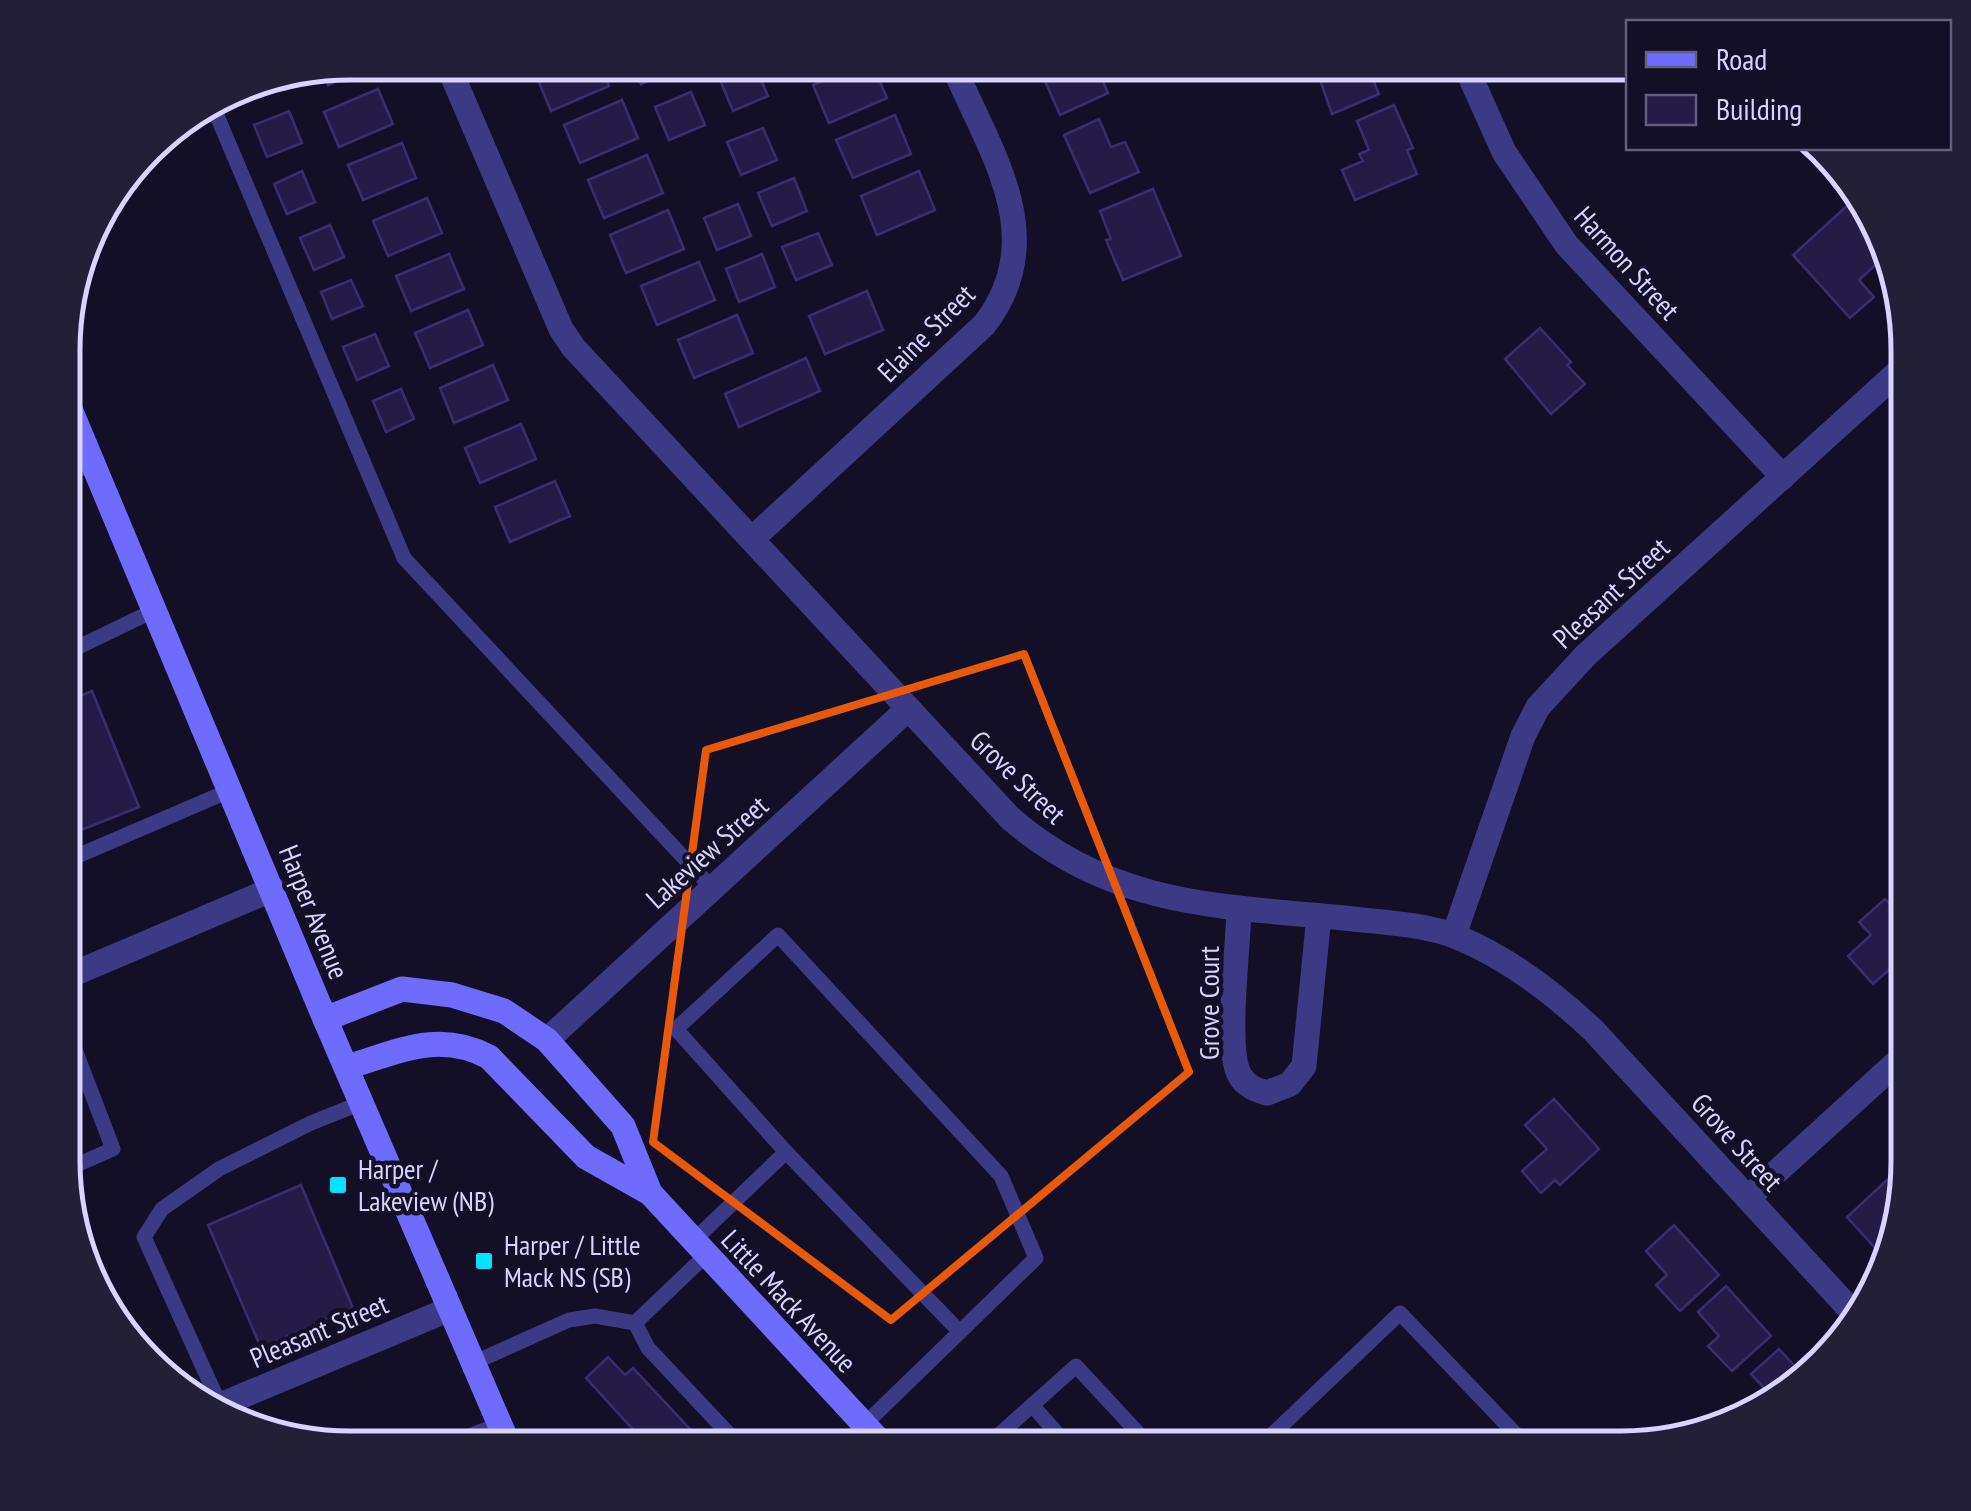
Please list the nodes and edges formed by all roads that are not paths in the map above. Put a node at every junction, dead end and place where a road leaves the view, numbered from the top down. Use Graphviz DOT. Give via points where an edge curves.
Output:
graph roads {
  1 [pos="455,80"];
  2 [pos="959,80"];
  3 [pos="1472,81"];
  4 [pos="217,115"];
  5 [pos="1891,378"];
  6 [pos="80,433"];
  7 [pos="91,459"];
  8 [pos="80,464"];
  9 [pos="1783,477"];
  10 [pos="752,539"];
  11 [pos="155,610"];
  12 [pos="80,646"];
  13 [pos="908,709"];
  14 [pos="231,790"];
  15 [pos="81,855"];
  16 [pos="712,888"];
  17 [pos="273,889"];
  18 [pos="1240,910"];
  19 [pos="1319,916"];
  20 [pos="1454,935"];
  21 [pos="81,971"];
  22 [pos="325,1019"];
  23 [pos="546,1040"];
  24 [pos="81,1064"];
  25 [pos="346,1068"];
  26 [pos="1890,1068"];
  27 [pos="361,1102"];
  28 [pos="786,1152"];
  29 [pos="81,1163"];
  30 [pos="650,1193"];
  31 [pos="1748,1198"];
  32 [pos="700,1248"];
  33 [pos="1848,1307"];
  34 [pos="450,1309"];
  35 [pos="635,1323"];
  36 [pos="960,1332"];
  37 [pos="473,1363"];
  38 [pos="211,1391"];
  39 [pos="233,1404"];
  40 [pos="1032,1406"];
  41 [pos="500,1424"];
  42 [pos="864,1425"];
  43 [pos="485,1430"];
  44 [pos="503,1430"];
  45 [pos="725,1430"];
  46 [pos="869,1430"];
  47 [pos="1004,1431"];
  48 [pos="1054,1431"];
  49 [pos="1136,1431"];
  50 [pos="1276,1431"];
  51 [pos="1513,1431"];
  1 -- 10 [label="street, Grove Street" via="561,330"];
  2 -- 10 [label="street, Elaine Street" via="1013,208 1016,247 1005,292 984,324"];
  3 -- 9 [label="street, Harmon Street" via="1504,152 1566,244"];
  4 -- 16 [label="lane" via="404,558"];
  5 -- 9 [label="street, Pleasant Street"];
  6 -- 7 [label="main road, Harper Avenue"];
  7 -- 8 [label="street"];
  7 -- 11 [label="main road, Harper Avenue"];
  9 -- 20 [label="street, Pleasant Street" via="1538,707"];
  10 -- 13 [label="street, Grove Street"];
  11 -- 12 [label="lane"];
  11 -- 14 [label="main road, Harper Avenue"];
  13 -- 16 [label="street, Lakeview Street"];
  13 -- 18 [label="street, Grove Street" via="1010,818 1065,860 1123,887"];
  14 -- 15 [label="lane"];
  14 -- 17 [label="main road, Harper Avenue"];
  16 -- 23 [label="street, Lakeview Street"];
  17 -- 21 [label="street"];
  17 -- 22 [label="main road, Harper Avenue"];
  18 -- 19 [label="street, Grove Street"];
  18 -- 19 [label="street, Grove Court" via="1236,1069 1266,1093 1290,1084 1304,1066"];
  19 -- 20 [label="street, Grove Street"];
  20 -- 31 [label="street, Grove Street" via="1560,998"];
  22 -- 23 [label="main road, Little Mack Avenue" via="402,989 481,1002"];
  22 -- 25 [label="main road, Harper Avenue"];
  23 -- 30 [label="main road, Little Mack Avenue" via="623,1126"];
  24 -- 29 [label="lane" via="114,1148"];
  25 -- 27 [label="main road, Harper Avenue"];
  25 -- 30 [label="main road, Little Mack Avenue" via="422,1046 449,1042 470,1048 489,1057 586,1157"];
  26 -- 31 [label="street"];
  27 -- 34 [label="main road, Harper Avenue"];
  27 -- 38 [label="lane" via="219,1169 162,1210 144,1237"];
  28 -- 32 [label="lane"];
  28 -- 36 [label="lane"];
  28 -- 36 [label="lane" via="676,1029 778,935 1000,1176 1036,1258"];
  30 -- 32 [label="main road, Little Mack Avenue"];
  31 -- 33 [label="street, Grove Street"];
  32 -- 35 [label="lane"];
  32 -- 42 [label="main road, Little Mack Avenue"];
  34 -- 37 [label="main road, Harper Avenue"];
  34 -- 39 [label="street, Pleasant Street"];
  35 -- 37 [label="lane" via="595,1316 568,1320"];
  35 -- 45 [label="lane" via="648,1348"];
  36 -- 42 [label="lane"];
  37 -- 41 [label="main road, Harper Avenue"];
  40 -- 47 [label="lane"];
  40 -- 48 [label="lane"];
  40 -- 49 [label="lane" via="1076,1366"];
  41 -- 43 [label="lane"];
  41 -- 44 [label="main road, Harper Avenue"];
  42 -- 46 [label="main road, Little Mack Avenue"];
  50 -- 51 [label="lane" via="1400,1313"];
}
